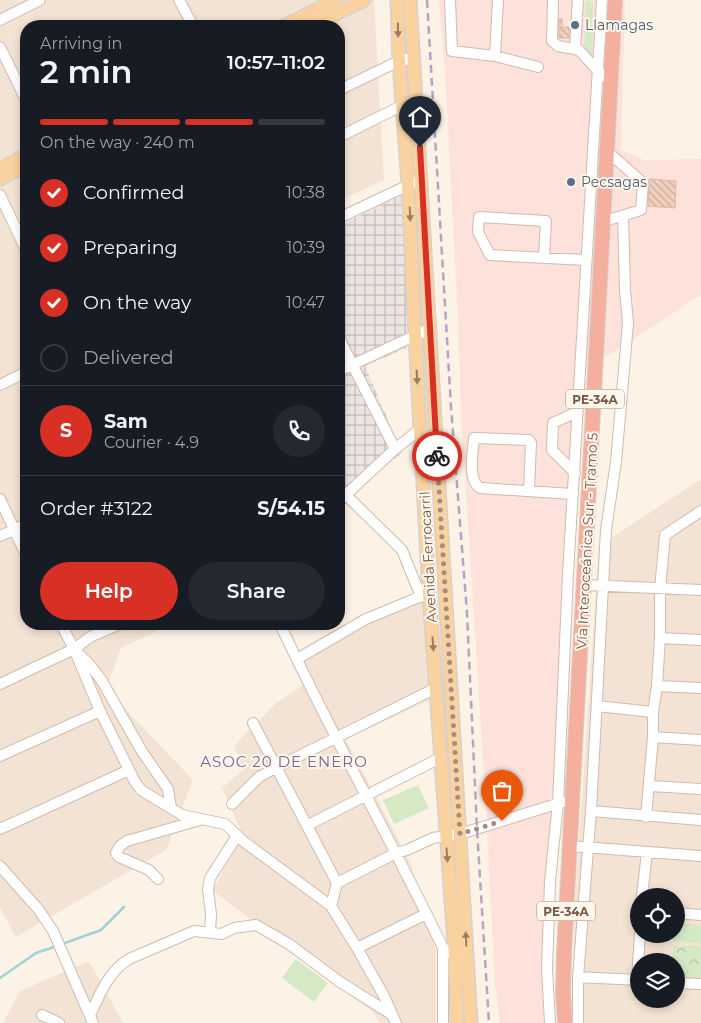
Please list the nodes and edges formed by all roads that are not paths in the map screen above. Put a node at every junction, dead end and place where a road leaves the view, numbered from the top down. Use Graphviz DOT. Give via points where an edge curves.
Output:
graph roads {
  1 [pos="40,0"];
  2 [pos="179,0"];
  3 [pos="336,0"];
  4 [pos="364,0"];
  5 [pos="398,0"];
  6 [pos="410,0"];
  7 [pos="450,0"];
  8 [pos="498,0"];
  9 [pos="553,0"];
  10 [pos="578,0"];
  11 [pos="602,0"];
  12 [pos="616,0"];
  13 [pos="0,20"];
  14 [pos="190,20"];
  15 [pos="296,20"];
  16 [pos="323,20"];
  17 [pos="0,47"];
  18 [pos="575,48"];
  19 [pos="495,56"];
  20 [pos="414,58"];
  21 [pos="399,61"];
  22 [pos="538,67"];
  23 [pos="597,70"];
  24 [pos="612,82"];
  25 [pos="345,87"];
  26 [pos="20,88"];
  27 [pos="417,98"];
  28 [pos="403,106"];
  29 [pos="345,134"];
  30 [pos="608,152"];
  31 [pos="20,159"];
  32 [pos="20,168"];
  33 [pos="0,169"];
  34 [pos="0,179"];
  35 [pos="422,180"];
  36 [pos="408,184"];
  37 [pos="0,195"];
  38 [pos="345,215"];
  39 [pos="623,216"];
  40 [pos="605,221"];
  41 [pos="20,236"];
  42 [pos="544,258"];
  43 [pos="586,260"];
  44 [pos="429,329"];
  45 [pos="414,336"];
  46 [pos="345,350"];
  47 [pos="352,364"];
  48 [pos="345,368"];
  49 [pos="20,375"];
  50 [pos="0,385"];
  51 [pos="577,412"];
  52 [pos="420,429"];
  53 [pos="395,449"];
  54 [pos="574,473"];
  55 [pos="529,491"];
  56 [pos="573,494"];
  57 [pos="345,495"];
  58 [pos="0,499"];
  59 [pos="345,501"];
  60 [pos="701,511"];
  61 [pos="20,526"];
  62 [pos="14,529"];
  63 [pos="0,536"];
  64 [pos="20,542"];
  65 [pos="585,585"];
  66 [pos="604,585"];
  67 [pos="660,589"];
  68 [pos="701,590"];
  69 [pos="425,595"];
  70 [pos="64,630"];
  71 [pos="107,630"];
  72 [pos="283,630"];
  73 [pos="660,638"];
  74 [pos="701,640"];
  75 [pos="74,649"];
  76 [pos="297,660"];
  77 [pos="2,680"];
  78 [pos="657,686"];
  79 [pos="436,688"];
  80 [pos="701,688"];
  81 [pos="597,706"];
  82 [pos="100,711"];
  83 [pos="653,712"];
  84 [pos="253,723"];
  85 [pos="335,737"];
  86 [pos="653,737"];
  87 [pos="701,740"];
  88 [pos="0,756"];
  89 [pos="440,758"];
  90 [pos="277,767"];
  91 [pos="128,770"];
  92 [pos="650,786"];
  93 [pos="701,789"];
  94 [pos="367,795"];
  95 [pos="572,799"];
  96 [pos="558,803"];
  97 [pos="232,804"];
  98 [pos="171,808"];
  99 [pos="591,811"];
  100 [pos="646,816"];
  101 [pos="202,819"];
  102 [pos="701,820"];
  103 [pos="308,825"];
  104 [pos="0,829"];
  105 [pos="460,834"];
  106 [pos="446,835"];
  107 [pos="237,836"];
  108 [pos="570,846"];
  109 [pos="587,848"];
  110 [pos="646,852"];
  111 [pos="396,853"];
  112 [pos="701,856"];
  113 [pos="0,866"];
  114 [pos="158,879"];
  115 [pos="337,883"];
  116 [pos="643,888"];
  117 [pos="331,906"];
  118 [pos="426,914"];
  119 [pos="685,914"];
  120 [pos="701,915"];
  121 [pos="210,932"];
  122 [pos="357,948"];
  123 [pos="443,948"];
  124 [pos="461,957"];
  125 [pos="578,977"];
  126 [pos="630,980"];
  127 [pos="685,983"];
  128 [pos="701,984"];
  129 [pos="42,1015"];
  130 [pos="91,1019"];
  131 [pos="394,1019"];
  132 [pos="59,1023"];
  133 [pos="443,1023"];
  134 [pos="457,1023"];
  135 [pos="471,1023"];
  136 [pos="550,1023"];
  137 [pos="564,1023"];
  138 [pos="578,1023"];
  1 -- 13 [label="street"];
  2 -- 14 [label="street"];
  3 -- 15 [label="main road"];
  4 -- 16 [label="main road"];
  5 -- 21 [label="main road, Avenida Ferrocarril, one-way"];
  6 -- 20 [label="main road, Avenida Ferrocarril"];
  7 -- 19 [label="street" via="452,52"];
  8 -- 19 [label="street"];
  9 -- 18 [label="street" via="552,41 558,46"];
  10 -- 18 [label="street"];
  11 -- 23 [label="street"];
  12 -- 24 [label="highway, Vía Interoceánica Sur - Tramo 5 / PE-34A"];
  17 -- 26 [label="street"];
  18 -- 23 [label="street"];
  19 -- 22 [label="street"];
  20 -- 21 [label="street"];
  20 -- 27 [label="main road, Avenida Ferrocarril"];
  21 -- 25 [label="street"];
  21 -- 28 [label="main road, Avenida Ferrocarril"];
  23 -- 24 [label="street"];
  23 -- 43 [label="street"];
  24 -- 30 [label="highway, Vía Interoceánica Sur - Tramo 5 / PE-34A"];
  27 -- 28 [label="street"];
  27 -- 35 [label="main road, Avenida Ferrocarril"];
  28 -- 29 [label="street"];
  28 -- 36 [label="main road, Avenida Ferrocarril"];
  30 -- 39 [label="street" via="643,182 641,210"];
  30 -- 40 [label="highway, Vía Interoceánica Sur - Tramo 5 / PE-34A"];
  31 -- 33 [label="main road"];
  32 -- 34 [label="main road"];
  35 -- 36 [label="street"];
  35 -- 44 [label="main road, Avenida Ferrocarril"];
  36 -- 38 [label="street"];
  36 -- 45 [label="main road, Avenida Ferrocarril, one-way"];
  37 -- 41 [label="street"];
  39 -- 40 [label="street"];
  39 -- 66 [label="street" via="628,323 616,462 606,530"];
  40 -- 65 [label="highway, Vía Interoceánica Sur - Tramo 5 / PE-34A"];
  42 -- 42 [label="street" via="490,255 478,232 479,216 546,221"];
  42 -- 43 [label="street"];
  43 -- 51 [label="street"];
  44 -- 45 [label="street"];
  44 -- 105 [label="main road, Avenida Ferrocarril"];
  45 -- 47 [label="street"];
  45 -- 52 [label="main road, Avenida Ferrocarril, one-way"];
  46 -- 47 [label="street"];
  47 -- 48 [label="street"];
  47 -- 53 [label="street"];
  49 -- 50 [label="street"];
  51 -- 54 [label="street"];
  51 -- 54 [label="street" via="554,423 552,450"];
  52 -- 53 [label="street"];
  52 -- 69 [label="main road, Avenida Ferrocarril"];
  53 -- 57 [label="street"];
  54 -- 56 [label="street"];
  55 -- 55 [label="street" via="475,485 472,478 474,438 528,440 531,443"];
  55 -- 56 [label="street"];
  56 -- 96 [label="street"];
  58 -- 62 [label="street"];
  59 -- 69 [label="street" via="402,550"];
  60 -- 67 [label="street" via="665,535"];
  61 -- 62 [label="street"];
  62 -- 63 [label="street"];
  62 -- 64 [label="street"];
  65 -- 66 [label="street"];
  65 -- 95 [label="highway, Vía Interoceánica Sur - Tramo 5 / PE-34A"];
  66 -- 67 [label="street"];
  66 -- 81 [label="street"];
  67 -- 68 [label="street"];
  67 -- 73 [label="street"];
  69 -- 76 [label="street" via="366,619"];
  69 -- 79 [label="main road, Avenida Ferrocarril, one-way"];
  70 -- 75 [label="street"];
  71 -- 75 [label="street"];
  72 -- 76 [label="street"];
  73 -- 74 [label="street"];
  73 -- 78 [label="street"];
  75 -- 77 [label="street"];
  75 -- 82 [label="street"];
  75 -- 98 [label="street" via="92,666 168,789"];
  76 -- 85 [label="street"];
  78 -- 80 [label="street"];
  78 -- 83 [label="street"];
  79 -- 85 [label="street"];
  79 -- 89 [label="main road, Avenida Ferrocarril"];
  81 -- 83 [label="street"];
  81 -- 99 [label="street"];
  82 -- 88 [label="street"];
  82 -- 91 [label="street"];
  83 -- 86 [label="street"];
  84 -- 90 [label="street"];
  85 -- 90 [label="street"];
  85 -- 94 [label="street"];
  86 -- 87 [label="street"];
  86 -- 92 [label="street"];
  89 -- 94 [label="street"];
  89 -- 106 [label="main road, Avenida Ferrocarril"];
  90 -- 97 [label="street" via="259,777"];
  90 -- 103 [label="street"];
  91 -- 98 [label="street" via="140,790"];
  91 -- 104 [label="street"];
  92 -- 93 [label="street"];
  92 -- 100 [label="street"];
  94 -- 103 [label="street"];
  94 -- 111 [label="street"];
  95 -- 96 [label="street"];
  95 -- 108 [label="highway, Vía Interoceánica Sur - Tramo 5 / PE-34A"];
  96 -- 105 [label="street"];
  96 -- 136 [label="street" via="550,882"];
  98 -- 101 [label="street" via="182,815"];
  99 -- 100 [label="street"];
  99 -- 109 [label="street"];
  100 -- 102 [label="street"];
  101 -- 107 [label="street" via="225,824"];
  101 -- 114 [label="street" via="127,841 117,849 119,857 150,870"];
  103 -- 115 [label="street"];
  105 -- 106 [label="street"];
  124 -- 105 [label="main road, Avenida Ferrocarril, one-way"];
  106 -- 111 [label="street"];
  106 -- 124 [label="main road, Avenida Ferrocarril, one-way"];
  107 -- 117 [label="street"];
  107 -- 121 [label="street" via="210,878"];
  108 -- 109 [label="street"];
  108 -- 137 [label="highway, Vía Interoceánica Sur - Tramo 5 / PE-34A"];
  109 -- 110 [label="street"];
  109 -- 125 [label="street"];
  110 -- 112 [label="street"];
  110 -- 116 [label="street"];
  111 -- 115 [label="street"];
  111 -- 118 [label="street"];
  113 -- 130 [label="street" via="53,931"];
  115 -- 117 [label="street"];
  117 -- 122 [label="street"];
  118 -- 122 [label="street"];
  118 -- 123 [label="street"];
  119 -- 120 [label="street"];
  121 -- 130 [label="street" via="194,931 120,965 106,982"];
  121 -- 131 [label="street" via="222,934 234,928 256,925 289,944"];
  122 -- 131 [label="street"];
  123 -- 124 [label="street"];
  123 -- 133 [label="street"];
  124 -- 134 [label="main road, Avenida Ferrocarril"];
  124 -- 135 [label="main road, Avenida Ferrocarril"];
  125 -- 126 [label="street"];
  125 -- 138 [label="street"];
  127 -- 128 [label="street"];
  129 -- 132 [label="street"];
}
